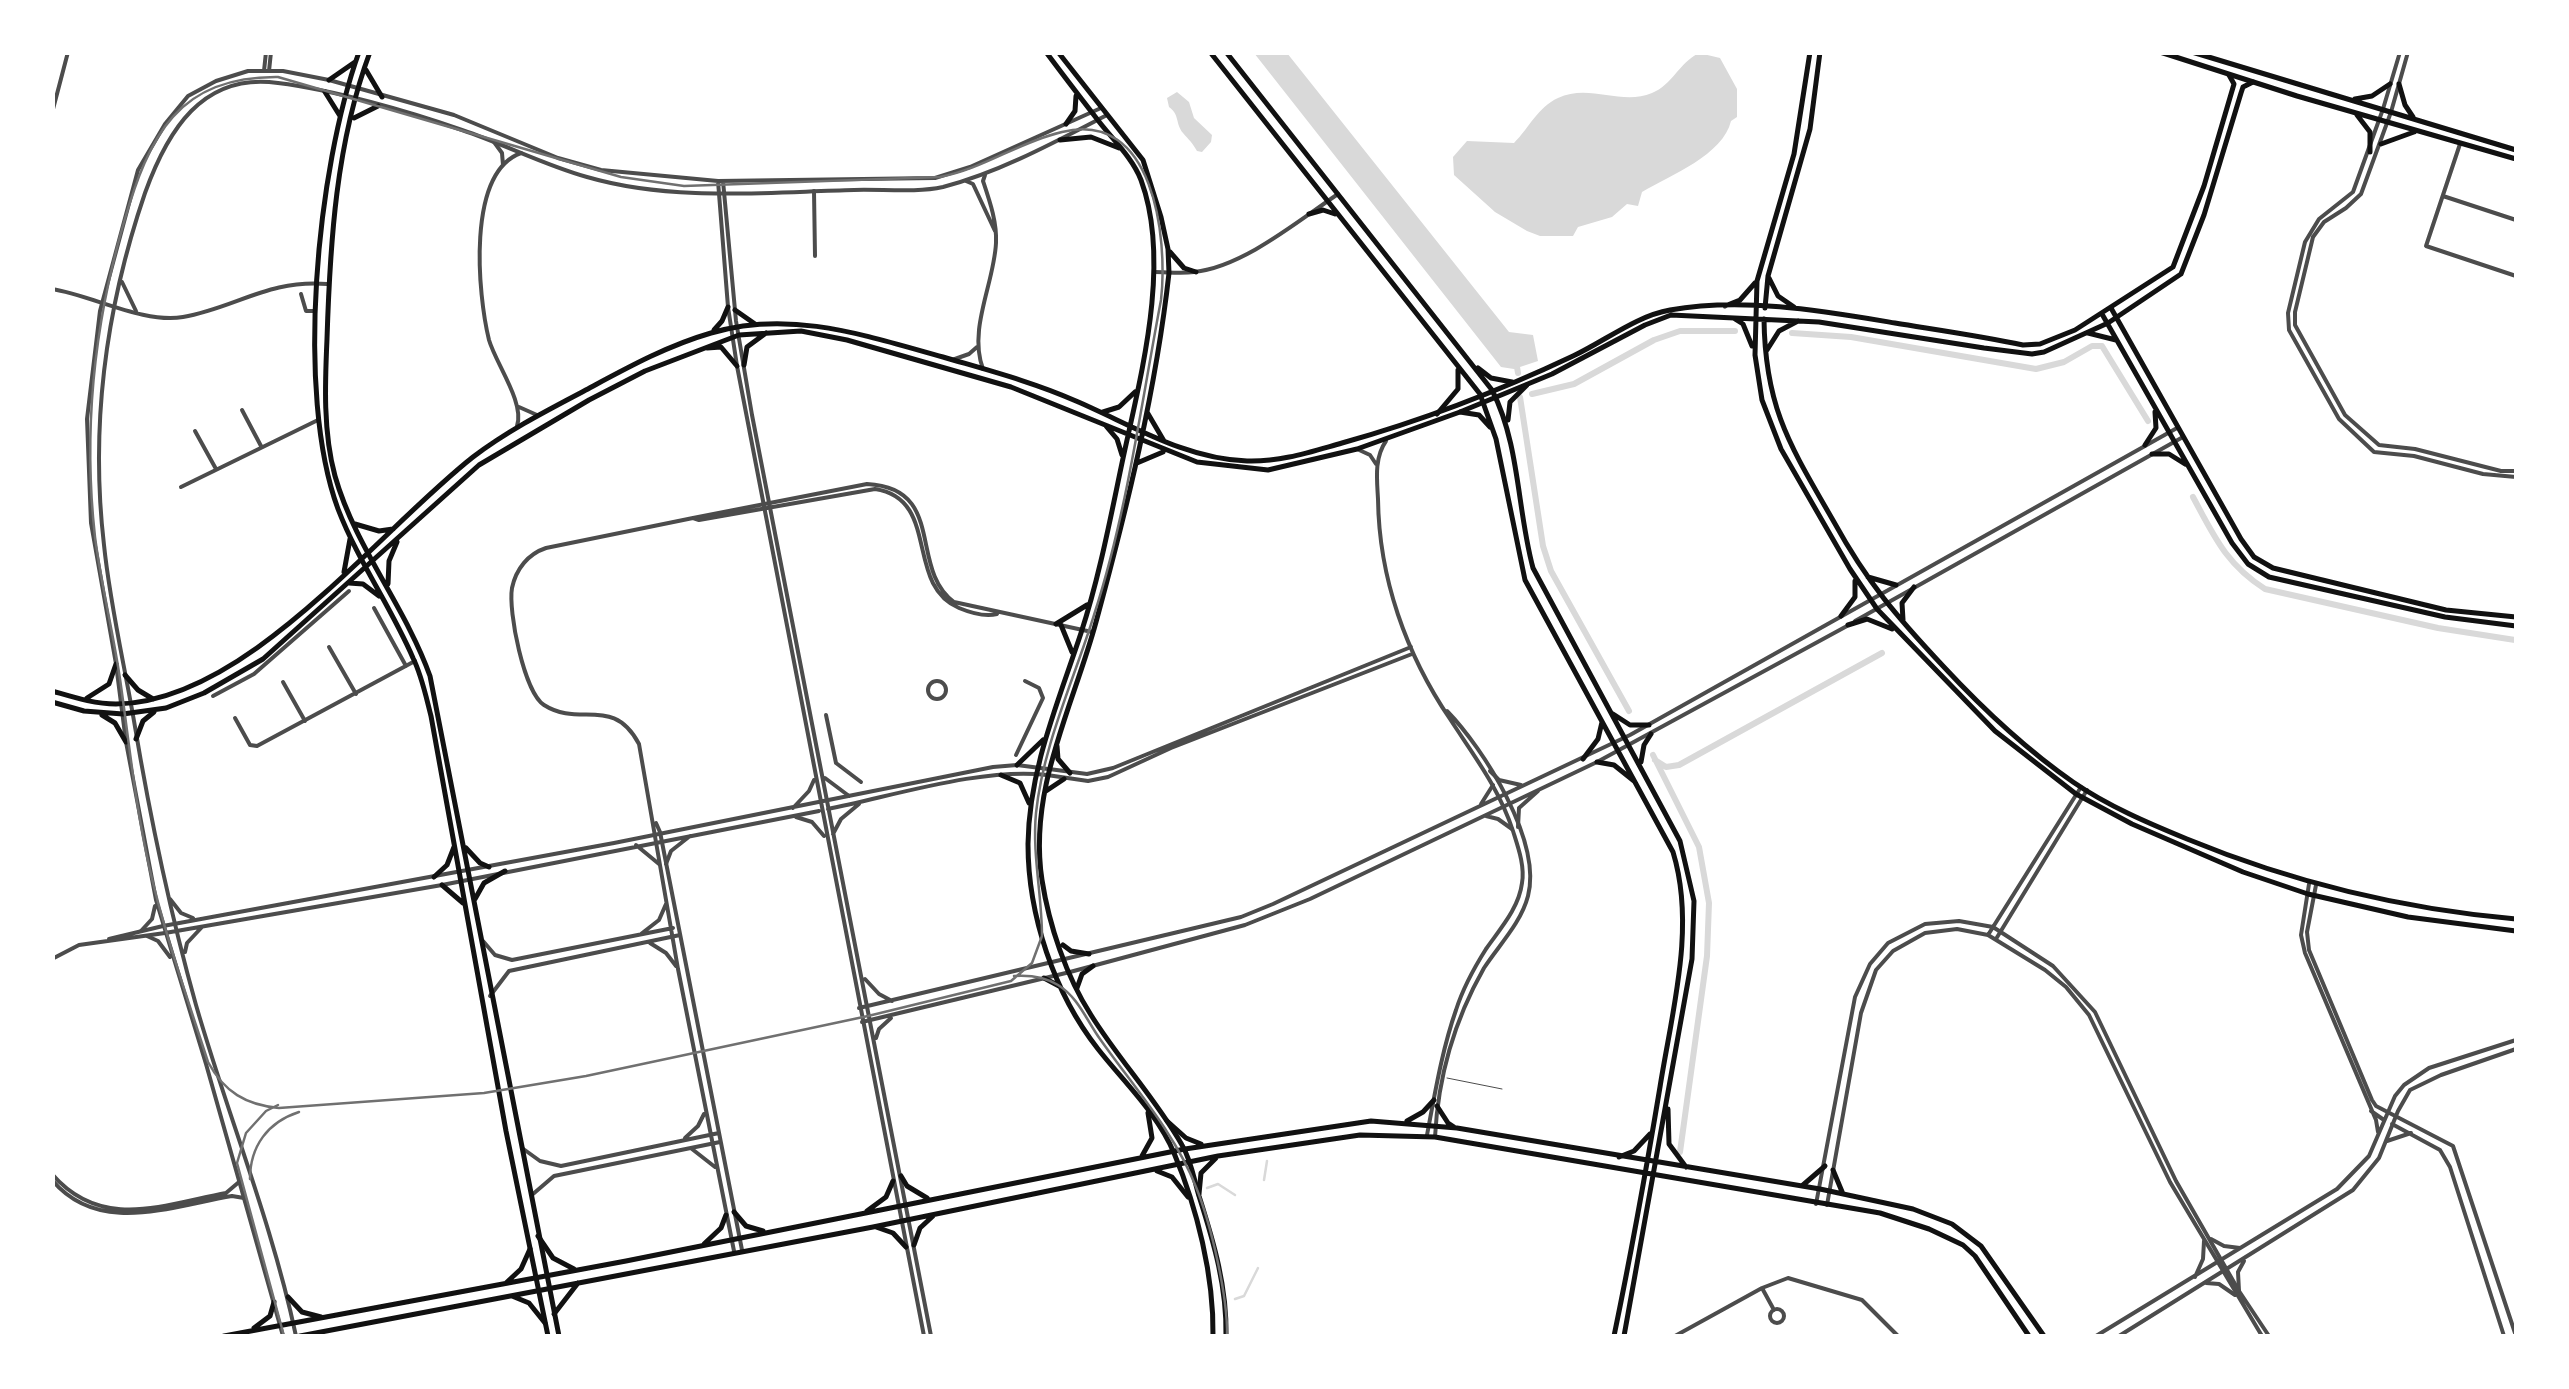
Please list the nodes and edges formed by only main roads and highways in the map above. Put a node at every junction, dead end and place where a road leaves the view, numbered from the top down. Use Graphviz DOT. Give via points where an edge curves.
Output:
graph roads {
  1 [pos="370,52"];
  2 [pos="1046,52"];
  3 [pos="1058,52"];
  4 [pos="1210,52"];
  5 [pos="1226,52"];
  6 [pos="1810,52"];
  7 [pos="1820,52"];
  8 [pos="2160,52"];
  9 [pos="2192,52"];
  10 [pos="358,56"];
  11 [pos="364,68"];
  12 [pos="2228,74"];
  13 [pos="329,80"];
  14 [pos="2253,82"];
  15 [pos="2390,84"];
  16 [pos="2400,84"];
  17 [pos="1071,86"];
  18 [pos="325,92"];
  19 [pos="382,97"];
  20 [pos="2352,100"];
  21 [pos="378,106"];
  22 [pos="2356,114"];
  23 [pos="341,119"];
  24 [pos="352,120"];
  25 [pos="2416,120"];
  26 [pos="1066,124"];
  27 [pos="2417,131"];
  28 [pos="1060,140"];
  29 [pos="2380,144"];
  30 [pos="1122,150"];
  31 [pos="2516,150"];
  32 [pos="2370,152"];
  33 [pos="2516,159"];
  34 [pos="1309,214"];
  35 [pos="1342,219"];
  36 [pos="1168,249"];
  37 [pos="1196,272"];
  38 [pos="1768,276"];
  39 [pos="1757,280"];
  40 [pos="728,307"];
  41 [pos="1723,307"];
  42 [pos="1756,308"];
  43 [pos="1764,308"];
  44 [pos="2111,308"];
  45 [pos="1798,309"];
  46 [pos="735,310"];
  47 [pos="2102,314"];
  48 [pos="1727,317"];
  49 [pos="1755,317"];
  50 [pos="1764,318"];
  51 [pos="2116,318"];
  52 [pos="1800,320"];
  53 [pos="2108,323"];
  54 [pos="758,324"];
  55 [pos="768,331"];
  56 [pos="712,332"];
  57 [pos="2086,332"];
  58 [pos="2118,342"];
  59 [pos="700,349"];
  60 [pos="1765,353"];
  61 [pos="1754,356"];
  62 [pos="1472,364"];
  63 [pos="1457,365"];
  64 [pos="1512,382"];
  65 [pos="1527,385"];
  66 [pos="1137,388"];
  67 [pos="1492,390"];
  68 [pos="1480,394"];
  69 [pos="1496,397"];
  70 [pos="1484,402"];
  71 [pos="2153,403"];
  72 [pos="1146,409"];
  73 [pos="1100,412"];
  74 [pos="1460,412"];
  75 [pos="1437,414"];
  76 [pos="1104,422"];
  77 [pos="1508,427"];
  78 [pos="1129,430"];
  79 [pos="1141,436"];
  80 [pos="1496,439"];
  81 [pos="1165,442"];
  82 [pos="2146,445"];
  83 [pos="1166,451"];
  84 [pos="2152,454"];
  85 [pos="1123,458"];
  86 [pos="1134,466"];
  87 [pos="2191,470"];
  88 [pos="352,523"];
  89 [pos="393,528"];
  90 [pos="350,536"];
  91 [pos="400,536"];
  92 [pos="368,551"];
  93 [pos="362,558"];
  94 [pos="374,562"];
  95 [pos="367,567"];
  96 [pos="1850,569"];
  97 [pos="1866,576"];
  98 [pos="342,577"];
  99 [pos="1896,585"];
  100 [pos="348,587"];
  101 [pos="388,587"];
  102 [pos="1914,587"];
  103 [pos="384,600"];
  104 [pos="1090,604"];
  105 [pos="1841,616"];
  106 [pos="2514,616"];
  107 [pos="1848,625"];
  108 [pos="1906,628"];
  109 [pos="2514,628"];
  110 [pos="1895,630"];
  111 [pos="1072,660"];
  112 [pos="116,664"];
  113 [pos="126,676"];
  114 [pos="52,691"];
  115 [pos="153,699"];
  116 [pos="84,700"];
  117 [pos="52,702"];
  118 [pos="166,708"];
  119 [pos="1610,712"];
  120 [pos="99,713"];
  121 [pos="1602,720"];
  122 [pos="1649,725"];
  123 [pos="1651,734"];
  124 [pos="1045,738"];
  125 [pos="136,739"];
  126 [pos="126,742"];
  127 [pos="1057,743"];
  128 [pos="1583,759"];
  129 [pos="1597,762"];
  130 [pos="1017,765"];
  131 [pos="1641,765"];
  132 [pos="1070,773"];
  133 [pos="1001,775"];
  134 [pos="1064,779"];
  135 [pos="1640,786"];
  136 [pos="1044,794"];
  137 [pos="1030,806"];
  138 [pos="458,843"];
  139 [pos="489,867"];
  140 [pos="505,871"];
  141 [pos="434,877"];
  142 [pos="465,880"];
  143 [pos="442,885"];
  144 [pos="474,902"];
  145 [pos="465,905"];
  146 [pos="2516,920"];
  147 [pos="2516,932"];
  148 [pos="1058,939"];
  149 [pos="1089,954"];
  150 [pos="1093,966"];
  151 [pos="1044,978"];
  152 [pos="1061,988"];
  153 [pos="1077,991"];
  154 [pos="1667,1101"];
  155 [pos="1148,1113"];
  156 [pos="1166,1121"];
  157 [pos="1404,1122"];
  158 [pos="1456,1128"];
  159 [pos="1652,1132"];
  160 [pos="1206,1146"];
  161 [pos="1185,1149"];
  162 [pos="1174,1152"];
  163 [pos="1218,1156"];
  164 [pos="1619,1157"];
  165 [pos="1140,1158"];
  166 [pos="1648,1161"];
  167 [pos="1189,1162"];
  168 [pos="1658,1162"];
  169 [pos="1177,1164"];
  170 [pos="1825,1166"];
  171 [pos="1686,1167"];
  172 [pos="1628,1169"];
  173 [pos="1149,1170"];
  174 [pos="1834,1170"];
  175 [pos="1646,1172"];
  176 [pos="1656,1174"];
  177 [pos="900,1176"];
  178 [pos="1672,1176"];
  179 [pos="894,1181"];
  180 [pos="1801,1186"];
  181 [pos="1642,1190"];
  182 [pos="1652,1190"];
  183 [pos="1199,1194"];
  184 [pos="1843,1194"];
  185 [pos="1188,1196"];
  186 [pos="930,1199"];
  187 [pos="734,1212"];
  188 [pos="865,1212"];
  189 [pos="726,1214"];
  190 [pos="935,1214"];
  191 [pos="873,1227"];
  192 [pos="767,1233"];
  193 [pos="538,1236"];
  194 [pos="702,1246"];
  195 [pos="530,1248"];
  196 [pos="577,1270"];
  197 [pos="546,1276"];
  198 [pos="536,1278"];
  199 [pos="580,1281"];
  200 [pos="504,1284"];
  201 [pos="548,1288"];
  202 [pos="538,1290"];
  203 [pos="509,1295"];
  204 [pos="288,1298"];
  205 [pos="274,1302"];
  206 [pos="554,1314"];
  207 [pos="324,1318"];
  208 [pos="545,1323"];
  209 [pos="328,1330"];
  210 [pos="242,1333"];
  211 [pos="2044,1335"];
  212 [pos="224,1336"];
  213 [pos="298,1336"];
  214 [pos="320,1336"];
  215 [pos="548,1336"];
  216 [pos="559,1336"];
  217 [pos="1213,1336"];
  218 [pos="1226,1336"];
  219 [pos="1614,1336"];
  220 [pos="1624,1336"];
  221 [pos="2030,1336"];
  1 -- 11 [label="main road"];
  2 -- 17 [label="main road"];
  3 -- 36 [label="main road" via="1143,160"];
  4 -- 35 [label="main road"];
  5 -- 62 [label="main road"];
  6 -- 39 [label="main road" via="1794,154"];
  7 -- 38 [label="main road" via="1807,143"];
  8 -- 12 [label="main road"];
  9 -- 20 [label="main road"];
  10 -- 13 [label="main road"];
  10 -- 23 [label="main road"];
  11 -- 19 [label="main road"];
  11 -- 24 [label="main road"];
  12 -- 14 [label="main road"];
  12 -- 44 [label="main road" via="2234,84 2178,259 2167,274"];
  14 -- 22 [label="main road"];
  14 -- 51 [label="main road" via="2240,92 2181,274"];
  15 -- 20 [label="main road"];
  16 -- 25 [label="main road"];
  17 -- 26 [label="main road" via="1076,108"];
  17 -- 30 [label="main road"];
  18 -- 23 [label="main road"];
  20 -- 25 [label="main road"];
  21 -- 24 [label="main road"];
  22 -- 27 [label="main road"];
  22 -- 32 [label="main road" via="2370,132"];
  23 -- 90 [label="main road" via="317,283 318,420 327,477"];
  24 -- 88 [label="main road" via="328,284 325,396 334,474"];
  25 -- 31 [label="main road"];
  27 -- 29 [label="main road"];
  27 -- 33 [label="main road"];
  28 -- 30 [label="main road" via="1091,137"];
  30 -- 66 [label="main road" via="1141,180 1152,225 1154,272"];
  34 -- 35 [label="main road" via="1328,211"];
  35 -- 63 [label="main road"];
  36 -- 37 [label="main road"];
  36 -- 72 [label="main road"];
  38 -- 43 [label="main road"];
  38 -- 45 [label="main road" via="1778,296"];
  39 -- 41 [label="main road"];
  39 -- 42 [label="main road"];
  40 -- 56 [label="main road"];
  41 -- 42 [label="main road"];
  41 -- 64 [label="main road" via="1656,314"];
  42 -- 43 [label="main road"];
  42 -- 49 [label="main road"];
  43 -- 45 [label="main road"];
  43 -- 50 [label="main road"];
  44 -- 47 [label="main road"];
  44 -- 51 [label="main road"];
  45 -- 47 [label="main road" via="2029,345"];
  46 -- 54 [label="main road"];
  47 -- 53 [label="main road"];
  48 -- 49 [label="main road"];
  48 -- 61 [label="main road" via="1743,324"];
  48 -- 65 [label="main road" via="1671,316"];
  49 -- 50 [label="main road"];
  49 -- 61 [label="main road"];
  50 -- 52 [label="main road"];
  50 -- 60 [label="main road"];
  51 -- 53 [label="main road"];
  51 -- 106 [label="main road" via="2248,552 2264,564 2446,610"];
  52 -- 57 [label="main road" via="2032,354"];
  52 -- 60 [label="main road" via="1779,331"];
  53 -- 57 [label="main road"];
  53 -- 58 [label="main road"];
  54 -- 56 [label="main road"];
  54 -- 73 [label="main road" via="812,324 952,360"];
  55 -- 59 [label="main road"];
  55 -- 59 [label="main road" via="747,347 741,365 722,347"];
  55 -- 76 [label="main road" via="847,340 1011,387"];
  56 -- 89 [label="main road" via="638,362 516,429 474,456"];
  57 -- 58 [label="main road"];
  58 -- 71 [label="main road"];
  59 -- 91 [label="main road" via="522,438 473,469"];
  60 -- 97 [label="main road" via="1784,433"];
  61 -- 96 [label="main road" via="1774,435"];
  62 -- 64 [label="main road"];
  62 -- 67 [label="main road"];
  63 -- 68 [label="main road"];
  63 -- 75 [label="main road" via="1458,389"];
  64 -- 67 [label="main road"];
  65 -- 69 [label="main road"];
  65 -- 77 [label="main road" via="1510,402"];
  66 -- 73 [label="main road" via="1119,408"];
  66 -- 78 [label="main road"];
  67 -- 68 [label="main road"];
  67 -- 69 [label="main road"];
  68 -- 70 [label="main road"];
  68 -- 75 [label="main road"];
  69 -- 70 [label="main road"];
  69 -- 77 [label="main road"];
  70 -- 74 [label="main road"];
  70 -- 80 [label="main road"];
  71 -- 82 [label="main road" via="2156,428"];
  71 -- 87 [label="main road"];
  72 -- 79 [label="main road"];
  72 -- 81 [label="main road"];
  73 -- 78 [label="main road"];
  74 -- 80 [label="main road" via="1479,414"];
  74 -- 83 [label="main road" via="1356,449 1268,470 1208,464"];
  75 -- 81 [label="main road" via="1272,461 1214,458"];
  76 -- 78 [label="main road"];
  76 -- 85 [label="main road"];
  77 -- 119 [label="main road" via="1534,568"];
  78 -- 79 [label="main road"];
  78 -- 85 [label="main road"];
  79 -- 81 [label="main road"];
  79 -- 83 [label="main road"];
  79 -- 86 [label="main road"];
  80 -- 121 [label="main road" via="1524,580"];
  83 -- 86 [label="main road"];
  84 -- 87 [label="main road" via="2171,454"];
  85 -- 104 [label="main road"];
  86 -- 127 [label="main road"];
  87 -- 109 [label="main road" via="2241,557 2269,577"];
  88 -- 89 [label="main road"];
  88 -- 92 [label="main road"];
  89 -- 92 [label="main road"];
  90 -- 93 [label="main road"];
  90 -- 98 [label="main road"];
  91 -- 94 [label="main road"];
  91 -- 101 [label="main road" via="388,560"];
  92 -- 93 [label="main road"];
  92 -- 94 [label="main road"];
  93 -- 95 [label="main road"];
  93 -- 98 [label="main road"];
  94 -- 95 [label="main road"];
  94 -- 101 [label="main road"];
  95 -- 100 [label="main road"];
  95 -- 103 [label="main road"];
  96 -- 105 [label="main road" via="1858,590"];
  96 -- 110 [label="main road"];
  97 -- 99 [label="main road"];
  97 -- 108 [label="main road"];
  98 -- 115 [label="main road" via="244,656"];
  100 -- 103 [label="main road" via="363,584"];
  100 -- 118 [label="main road" via="252,671"];
  101 -- 138 [label="main road" via="430,676"];
  102 -- 108 [label="main road" via="1902,603"];
  103 -- 138 [label="main road" via="415,660"];
  104 -- 111 [label="main road"];
  104 -- 111 [label="main road" via="1059,625"];
  107 -- 110 [label="main road" via="1867,619"];
  108 -- 146 [label="main road" via="1998,723 2084,788 2145,822 2313,885"];
  110 -- 147 [label="main road" via="1978,716 2079,796 2172,843 2311,895"];
  111 -- 124 [label="main road"];
  112 -- 116 [label="main road" via="109,684"];
  113 -- 115 [label="main road"];
  114 -- 116 [label="main road"];
  115 -- 116 [label="main road"];
  117 -- 120 [label="main road"];
  118 -- 120 [label="main road"];
  118 -- 125 [label="main road" via="143,721"];
  119 -- 122 [label="main road" via="1630,724"];
  119 -- 131 [label="main road"];
  120 -- 126 [label="main road"];
  121 -- 128 [label="main road" via="1598,740"];
  121 -- 135 [label="main road"];
  123 -- 131 [label="main road"];
  124 -- 130 [label="main road"];
  124 -- 137 [label="main road"];
  127 -- 132 [label="main road" via="1058,759"];
  127 -- 136 [label="main road"];
  129 -- 135 [label="main road" via="1614,765"];
  131 -- 154 [label="main road" via="1680,841 1694,901 1692,959"];
  133 -- 137 [label="main road" via="1020,783"];
  134 -- 136 [label="main road"];
  135 -- 159 [label="main road" via="1673,852 1681,904 1682,957"];
  136 -- 148 [label="main road" via="1042,878"];
  137 -- 152 [label="main road" via="1031,887"];
  138 -- 139 [label="main road"];
  138 -- 141 [label="main road"];
  138 -- 142 [label="main road"];
  140 -- 144 [label="main road" via="484,883"];
  142 -- 144 [label="main road"];
  142 -- 145 [label="main road"];
  143 -- 145 [label="main road"];
  144 -- 193 [label="main road"];
  145 -- 195 [label="main road"];
  148 -- 149 [label="main road" via="1071,951"];
  148 -- 153 [label="main road"];
  150 -- 153 [label="main road" via="1078,980"];
  151 -- 152 [label="main road"];
  152 -- 155 [label="main road"];
  153 -- 156 [label="main road"];
  154 -- 168 [label="main road"];
  154 -- 171 [label="main road" via="1668,1144"];
  155 -- 162 [label="main road"];
  155 -- 165 [label="main road" via="1152,1138"];
  156 -- 160 [label="main road"];
  156 -- 161 [label="main road"];
  157 -- 158 [label="main road"];
  157 -- 158 [label="main road" via="1436,1103"];
  157 -- 160 [label="main road" via="1323,1126"];
  158 -- 164 [label="main road"];
  159 -- 164 [label="main road"];
  159 -- 166 [label="main road"];
  160 -- 161 [label="main road"];
  161 -- 162 [label="main road"];
  161 -- 167 [label="main road"];
  162 -- 165 [label="main road"];
  162 -- 169 [label="main road"];
  163 -- 167 [label="main road"];
  163 -- 172 [label="main road" via="1326,1138 1427,1136"];
  163 -- 183 [label="main road" via="1202,1173"];
  164 -- 166 [label="main road"];
  165 -- 186 [label="main road"];
  166 -- 168 [label="main road"];
  166 -- 175 [label="main road"];
  167 -- 169 [label="main road"];
  167 -- 183 [label="main road"];
  168 -- 171 [label="main road"];
  168 -- 176 [label="main road"];
  169 -- 173 [label="main road"];
  169 -- 185 [label="main road"];
  170 -- 180 [label="main road"];
  171 -- 180 [label="main road"];
  172 -- 175 [label="main road"];
  172 -- 181 [label="main road"];
  173 -- 185 [label="main road" via="1172,1177"];
  173 -- 190 [label="main road"];
  174 -- 184 [label="main road"];
  175 -- 176 [label="main road"];
  175 -- 181 [label="main road"];
  176 -- 178 [label="main road"];
  176 -- 182 [label="main road"];
  177 -- 186 [label="main road"];
  178 -- 182 [label="main road"];
  178 -- 221 [label="main road" via="1912,1221 1963,1246"];
  179 -- 188 [label="main road" via="886,1198"];
  180 -- 184 [label="main road"];
  181 -- 219 [label="main road"];
  182 -- 220 [label="main road"];
  183 -- 218 [label="main road" via="1215,1243"];
  184 -- 211 [label="main road" via="1913,1208 1962,1230 1992,1259"];
  185 -- 217 [label="main road" via="1214,1302"];
  186 -- 188 [label="main road"];
  187 -- 192 [label="main road" via="746,1226"];
  188 -- 192 [label="main road"];
  189 -- 194 [label="main road"];
  190 -- 191 [label="main road"];
  190 -- 191 [label="main road" via="910,1246"];
  191 -- 199 [label="main road"];
  192 -- 194 [label="main road"];
  193 -- 196 [label="main road" via="554,1258"];
  193 -- 197 [label="main road"];
  194 -- 196 [label="main road"];
  195 -- 198 [label="main road"];
  195 -- 200 [label="main road"];
  196 -- 197 [label="main road"];
  197 -- 198 [label="main road"];
  197 -- 201 [label="main road"];
  198 -- 200 [label="main road"];
  198 -- 202 [label="main road"];
  199 -- 201 [label="main road"];
  199 -- 206 [label="main road"];
  200 -- 207 [label="main road"];
  201 -- 202 [label="main road"];
  201 -- 206 [label="main road"];
  202 -- 203 [label="main road"];
  202 -- 208 [label="main road"];
  203 -- 208 [label="main road" via="529,1303"];
  203 -- 209 [label="main road"];
  204 -- 207 [label="main road" via="302,1312"];
  205 -- 210 [label="main road" via="267,1320"];
  206 -- 216 [label="main road"];
  207 -- 210 [label="main road"];
  208 -- 215 [label="main road"];
  209 -- 213 [label="main road"];
  209 -- 214 [label="main road"];
  210 -- 212 [label="main road"];
}
